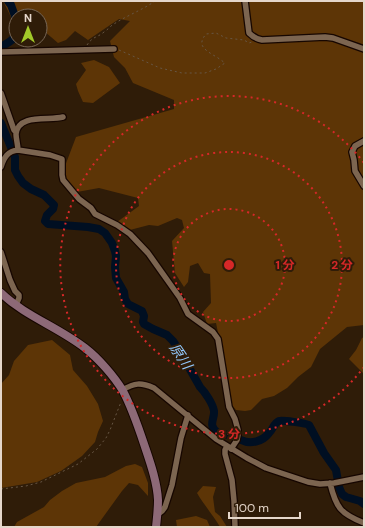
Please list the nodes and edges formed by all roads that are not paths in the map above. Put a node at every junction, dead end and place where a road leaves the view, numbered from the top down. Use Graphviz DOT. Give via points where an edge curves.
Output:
graph roads {
  1 [pos="245,1"];
  2 [pos="114,49"];
  3 [pos="364,49"];
  4 [pos="1,52"];
  5 [pos="1,93"];
  6 [pos="63,117"];
  7 [pos="16,132"];
  8 [pos="364,141"];
  9 [pos="14,151"];
  10 [pos="1,167"];
  11 [pos="364,186"];
  12 [pos="1,252"];
  13 [pos="1,293"];
  14 [pos="16,305"];
  15 [pos="124,394"];
  16 [pos="188,415"];
  17 [pos="229,447"];
  18 [pos="364,477"];
  19 [pos="332,483"];
  20 [pos="158,514"];
  21 [pos="364,523"];
  22 [pos="156,527"];
  23 [pos="234,527"];
  1 -- 3 [label="street" via="248,32 252,36 262,40 325,36"];
  2 -- 4 [label="street"];
  5 -- 7 [label="street"];
  6 -- 7 [label="street" via="31,119 19,126"];
  7 -- 9 [label="street"];
  8 -- 11 [label="street" via="354,146 352,152 355,171"];
  9 -- 10 [label="street" via="5,157"];
  9 -- 17 [label="street" via="62,159 63,180 79,199 95,214 130,234 148,253 180,298 188,314 213,332 218,339 229,406 238,430 238,438"];
  12 -- 14 [label="street" via="10,280 19,295"];
  13 -- 14 [label="street"];
  14 -- 15 [label="street" via="85,348 110,373"];
  15 -- 16 [label="street" via="131,386 145,384 154,388"];
  15 -- 20 [label="street" via="149,457 158,499"];
  16 -- 17 [label="street"];
  16 -- 20 [label="street" via="172,485 165,507"];
  17 -- 19 [label="street" via="266,468 308,482"];
  17 -- 23 [label="street" via="225,454 232,480"];
  18 -- 19 [label="street"];
  19 -- 21 [label="street" via="333,494 344,514"];
  20 -- 22 [label="street"];
}
